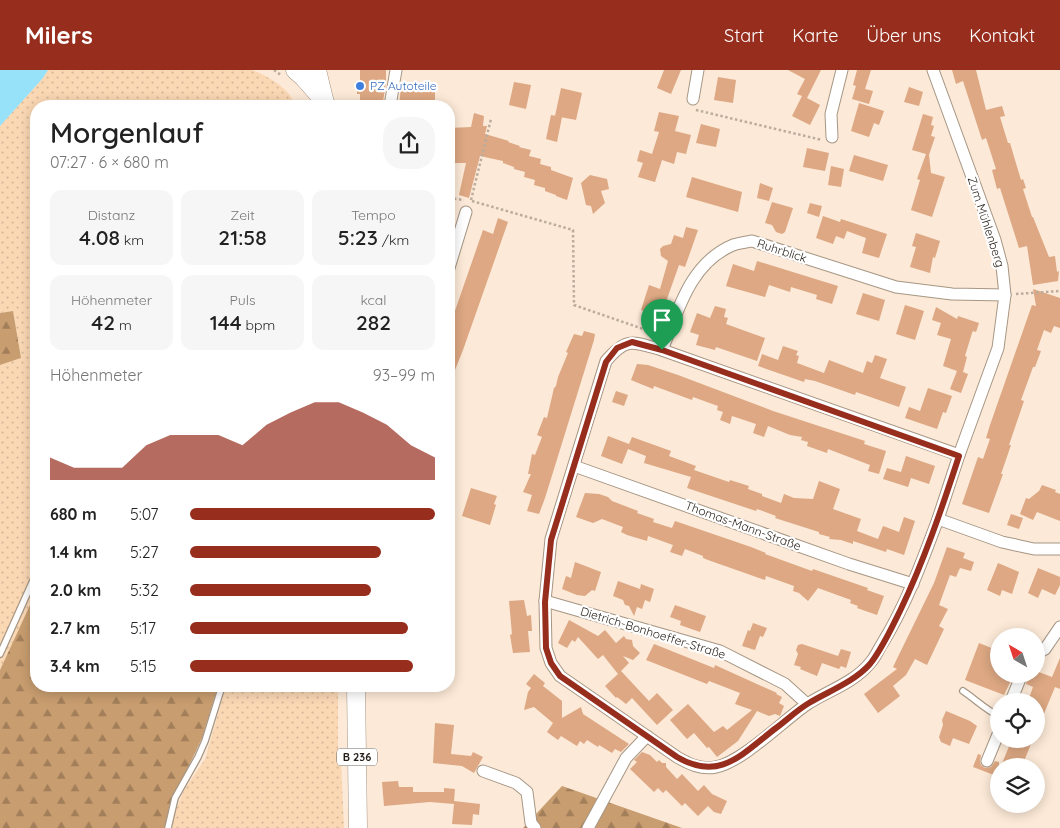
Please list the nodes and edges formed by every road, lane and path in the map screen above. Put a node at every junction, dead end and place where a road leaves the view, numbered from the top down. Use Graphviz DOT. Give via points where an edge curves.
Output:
graph roads {
  1 [pos="294,70"];
  2 [pos="317,70"];
  3 [pos="396,70"];
  4 [pos="698,70"];
  5 [pos="842,70"];
  6 [pos="933,70"];
  7 [pos="694,99"];
  8 [pos="323,100"];
  9 [pos="325,100"];
  10 [pos="391,100"];
  11 [pos="491,119"];
  12 [pos="832,137"];
  13 [pos="455,199"];
  14 [pos="471,200"];
  15 [pos="466,212"];
  16 [pos="455,248"];
  17 [pos="1060,291"];
  18 [pos="1005,295"];
  19 [pos="649,331"];
  20 [pos="662,350"];
  21 [pos="959,456"];
  22 [pos="574,466"];
  23 [pos="938,519"];
  24 [pos="1060,549"];
  25 [pos="913,584"];
  26 [pos="30,587"];
  27 [pos="545,602"];
  28 [pos="1060,627"];
  29 [pos="1045,649"];
  30 [pos="0,654"];
  31 [pos="963,691"];
  32 [pos="220,692"];
  33 [pos="356,692"];
  34 [pos="807,704"];
  35 [pos="990,712"];
  36 [pos="647,736"];
  37 [pos="992,748"];
  38 [pos="987,761"];
  39 [pos="484,771"];
  40 [pos="168,828"];
  41 [pos="358,828"];
  42 [pos="535,828"];
  43 [pos="588,828"];
  1 -- 8 [label="main road"];
  2 -- 9 [label="main road"];
  3 -- 10 [label="street"];
  4 -- 7 [label="street"];
  5 -- 12 [label="street" via="831,114"];
  6 -- 18 [label="street, Zum Mühlenberg" via="995,240"];
  7 -- 12 [label="path" via="696,110 825,141"];
  11 -- 14 [label="path"];
  13 -- 14 [label="path"];
  14 -- 15 [label="path"];
  14 -- 19 [label="path" via="573,230 574,305"];
  15 -- 16 [label="street"];
  17 -- 18 [label="path"];
  18 -- 20 [label="street, Ruhrblick" via="952,294 896,287 752,241 733,245 699,271 686,292"];
  18 -- 21 [label="street, Zum Mühlenberg" via="998,348"];
  20 -- 21 [label="street"];
  20 -- 22 [label="street" via="632,342 617,348 606,362"];
  21 -- 23 [label="street, Zum Mühlenberg"];
  22 -- 25 [label="street, Thomas-Mann-Straße"];
  22 -- 27 [label="street" via="551,540"];
  23 -- 24 [label="street" via="1002,542 1034,549"];
  23 -- 25 [label="street, Zum Mühlenberg"];
  25 -- 34 [label="street, Zum Mühlenberg" via="870,664 852,679"];
  26 -- 30 [label="lane"];
  27 -- 34 [label="street, Dietrich-Bonhoeffer-Straße" via="720,651 785,684"];
  27 -- 36 [label="street" via="546,648 560,676"];
  28 -- 29 [label="street"];
  31 -- 35 [label="lane"];
  32 -- 40 [label="lane" via="205,741 175,798"];
  33 -- 41 [label="main road, B 236"];
  34 -- 36 [label="street, Zum Mühlenberg" via="737,758 717,767 690,765"];
  36 -- 43 [label="street" via="626,758"];
  37 -- 38 [label="street"];
  39 -- 42 [label="street" via="516,783 527,792"];
}
